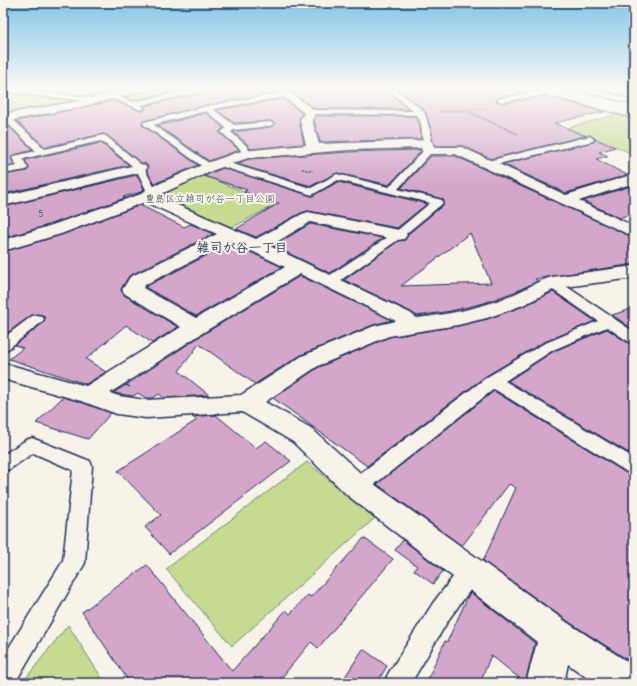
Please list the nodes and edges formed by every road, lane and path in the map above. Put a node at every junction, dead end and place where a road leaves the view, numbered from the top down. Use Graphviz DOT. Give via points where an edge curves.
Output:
graph roads {
  1 [pos="6,120"];
  2 [pos="160,120"];
  3 [pos="222,120"];
  4 [pos="306,120"];
  5 [pos="424,120"];
  6 [pos="488,120"];
  7 [pos="270,124"];
  8 [pos="232,128"];
  9 [pos="518,134"];
  10 [pos="590,139"];
  11 [pos="313,148"];
  12 [pos="428,148"];
  13 [pos="43,152"];
  14 [pos="246,154"];
  15 [pos="486,164"];
  16 [pos="214,165"];
  17 [pos="140,168"];
  18 [pos="3,172"];
  19 [pos="631,180"];
  20 [pos="391,191"];
  21 [pos="149,194"];
  22 [pos="565,200"];
  23 [pos="3,201"];
  24 [pos="634,232"];
  25 [pos="231,234"];
  26 [pos="398,235"];
  27 [pos="3,246"];
  28 [pos="257,246"];
  29 [pos="298,266"];
  30 [pos="634,272"];
  31 [pos="329,282"];
  32 [pos="552,283"];
  33 [pos="37,319"];
  34 [pos="608,322"];
  35 [pos="412,325"];
  36 [pos="196,327"];
  37 [pos="634,339"];
  38 [pos="3,346"];
  39 [pos="3,371"];
  40 [pos="493,381"];
  41 [pos="89,395"];
  42 [pos="246,403"];
  43 [pos="3,464"];
  44 [pos="634,467"];
  45 [pos="357,487"];
  46 [pos="471,571"];
  47 [pos="556,635"];
  48 [pos="7,666"];
  49 [pos="397,683"];
  50 [pos="545,683"];
  51 [pos="626,683"];
  1 -- 13 [label="lane"];
  2 -- 16 [label="lane" via="147,124"];
  3 -- 8 [label="lane"];
  4 -- 11 [label="main road"];
  5 -- 12 [label="lane" via="428,131"];
  6 -- 9 [label="path"];
  7 -- 8 [label="lane"];
  8 -- 14 [label="lane" via="225,132 244,148"];
  10 -- 15 [label="lane"];
  11 -- 12 [label="main road"];
  11 -- 14 [label="main road"];
  12 -- 15 [label="main road" via="457,150"];
  12 -- 20 [label="lane"];
  13 -- 17 [label="lane" via="103,138"];
  13 -- 18 [label="lane" via="17,158 23,168"];
  14 -- 16 [label="main road"];
  15 -- 22 [label="main road"];
  16 -- 20 [label="lane" via="312,192 337,177"];
  16 -- 21 [label="main road"];
  17 -- 21 [label="lane"];
  17 -- 23 [label="main road"];
  19 -- 22 [label="main road"];
  20 -- 26 [label="lane" via="438,202"];
  21 -- 25 [label="main road"];
  21 -- 27 [label="main road" via="55,230"];
  22 -- 24 [label="main road"];
  25 -- 28 [label="main road"];
  25 -- 36 [label="main road" via="137,281 132,290"];
  26 -- 28 [label="main road" via="308,217"];
  26 -- 31 [label="lane"];
  28 -- 29 [label="main road"];
  29 -- 31 [label="main road"];
  29 -- 36 [label="main road"];
  30 -- 32 [label="main road"];
  31 -- 35 [label="main road" via="403,317"];
  32 -- 34 [label="lane"];
  32 -- 35 [label="main road" via="516,301 480,314"];
  33 -- 38 [label="lane"];
  34 -- 37 [label="lane"];
  34 -- 40 [label="lane" via="548,347"];
  35 -- 42 [label="main road" via="382,331 310,361"];
  36 -- 41 [label="main road"];
  39 -- 41 [label="main road"];
  40 -- 44 [label="lane"];
  40 -- 45 [label="lane"];
  41 -- 42 [label="main road" via="117,405 146,409"];
  42 -- 45 [label="main road" via="302,435"];
  43 -- 48 [label="lane" via="32,445 83,466 74,562"];
  45 -- 46 [label="main road"];
  46 -- 47 [label="main road"];
  46 -- 49 [label="lane" via="441,611"];
  47 -- 50 [label="main road"];
  47 -- 51 [label="main road"];
}
